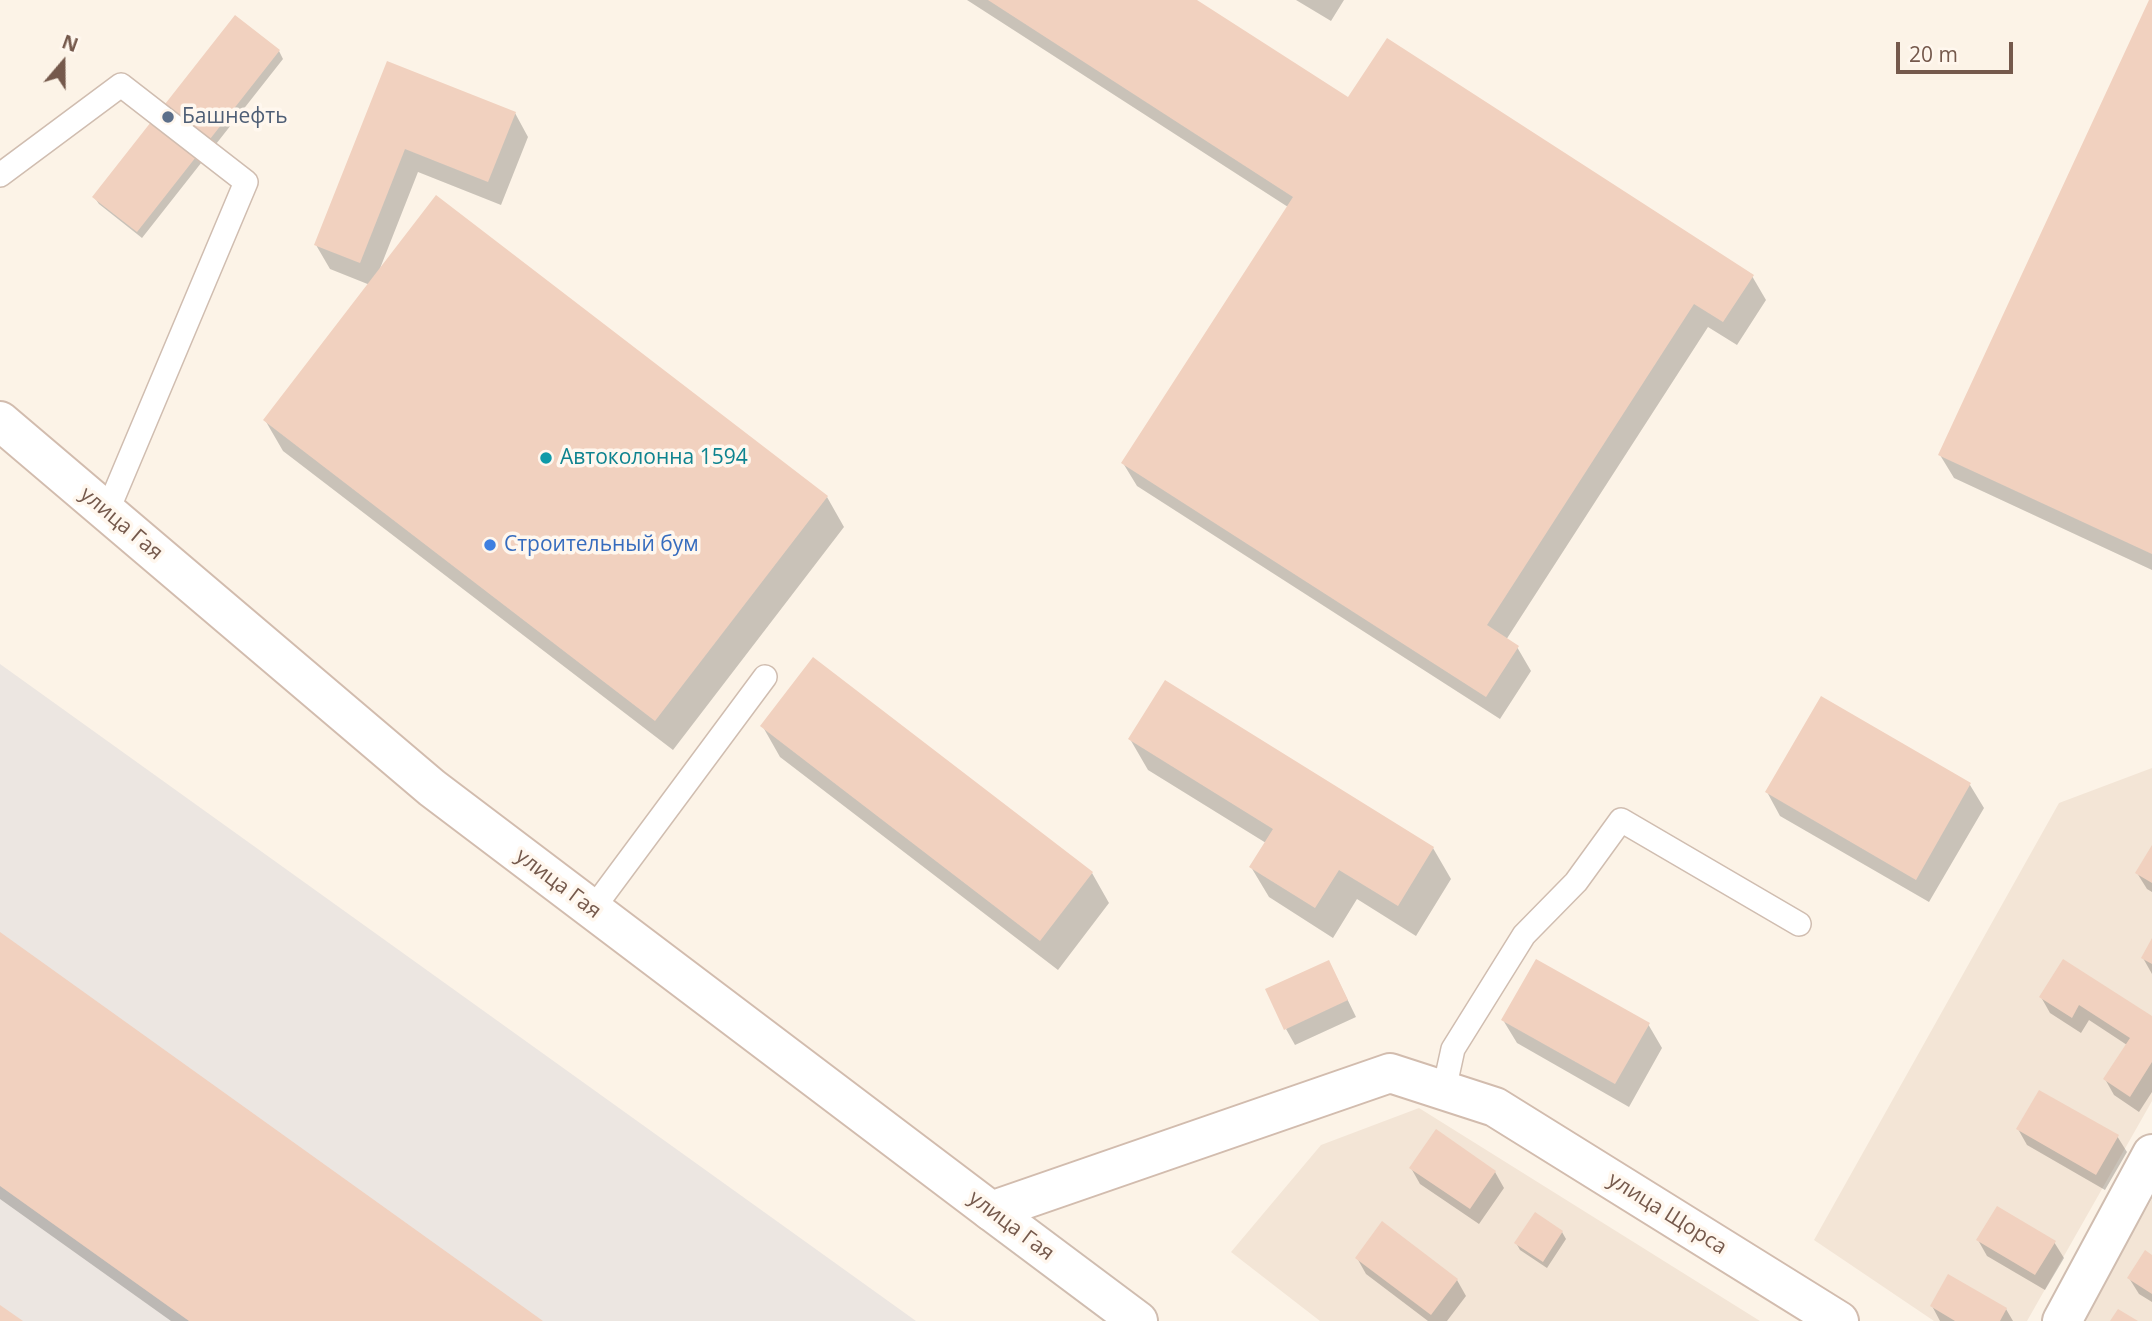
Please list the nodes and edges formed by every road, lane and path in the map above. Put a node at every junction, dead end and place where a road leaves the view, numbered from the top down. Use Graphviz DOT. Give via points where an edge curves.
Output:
graph roads {
  1 [pos="0,175"];
  2 [pos="0,421"];
  3 [pos="107,512"];
  4 [pos="765,677"];
  5 [pos="592,910"];
  6 [pos="1799,924"];
  7 [pos="1444,1090"];
  8 [pos="2152,1154"];
  9 [pos="991,1211"];
  10 [pos="1138,1321"];
  11 [pos="1839,1321"];
  12 [pos="2062,1321"];
  1 -- 3 [label="lane" via="121,85 246,182"];
  2 -- 3 [label="main road, улица Гая"];
  3 -- 5 [label="main road, улица Гая" via="432,788"];
  4 -- 5 [label="lane"];
  5 -- 9 [label="main road, улица Гая"];
  6 -- 7 [label="lane" via="1621,820 1576,882 1524,935 1453,1049"];
  7 -- 9 [label="main road, улица Щорса" via="1390,1073"];
  7 -- 11 [label="main road, улица Щорса" via="1495,1107"];
  8 -- 12 [label="main road"];
  9 -- 10 [label="main road, улица Гая"];
}
